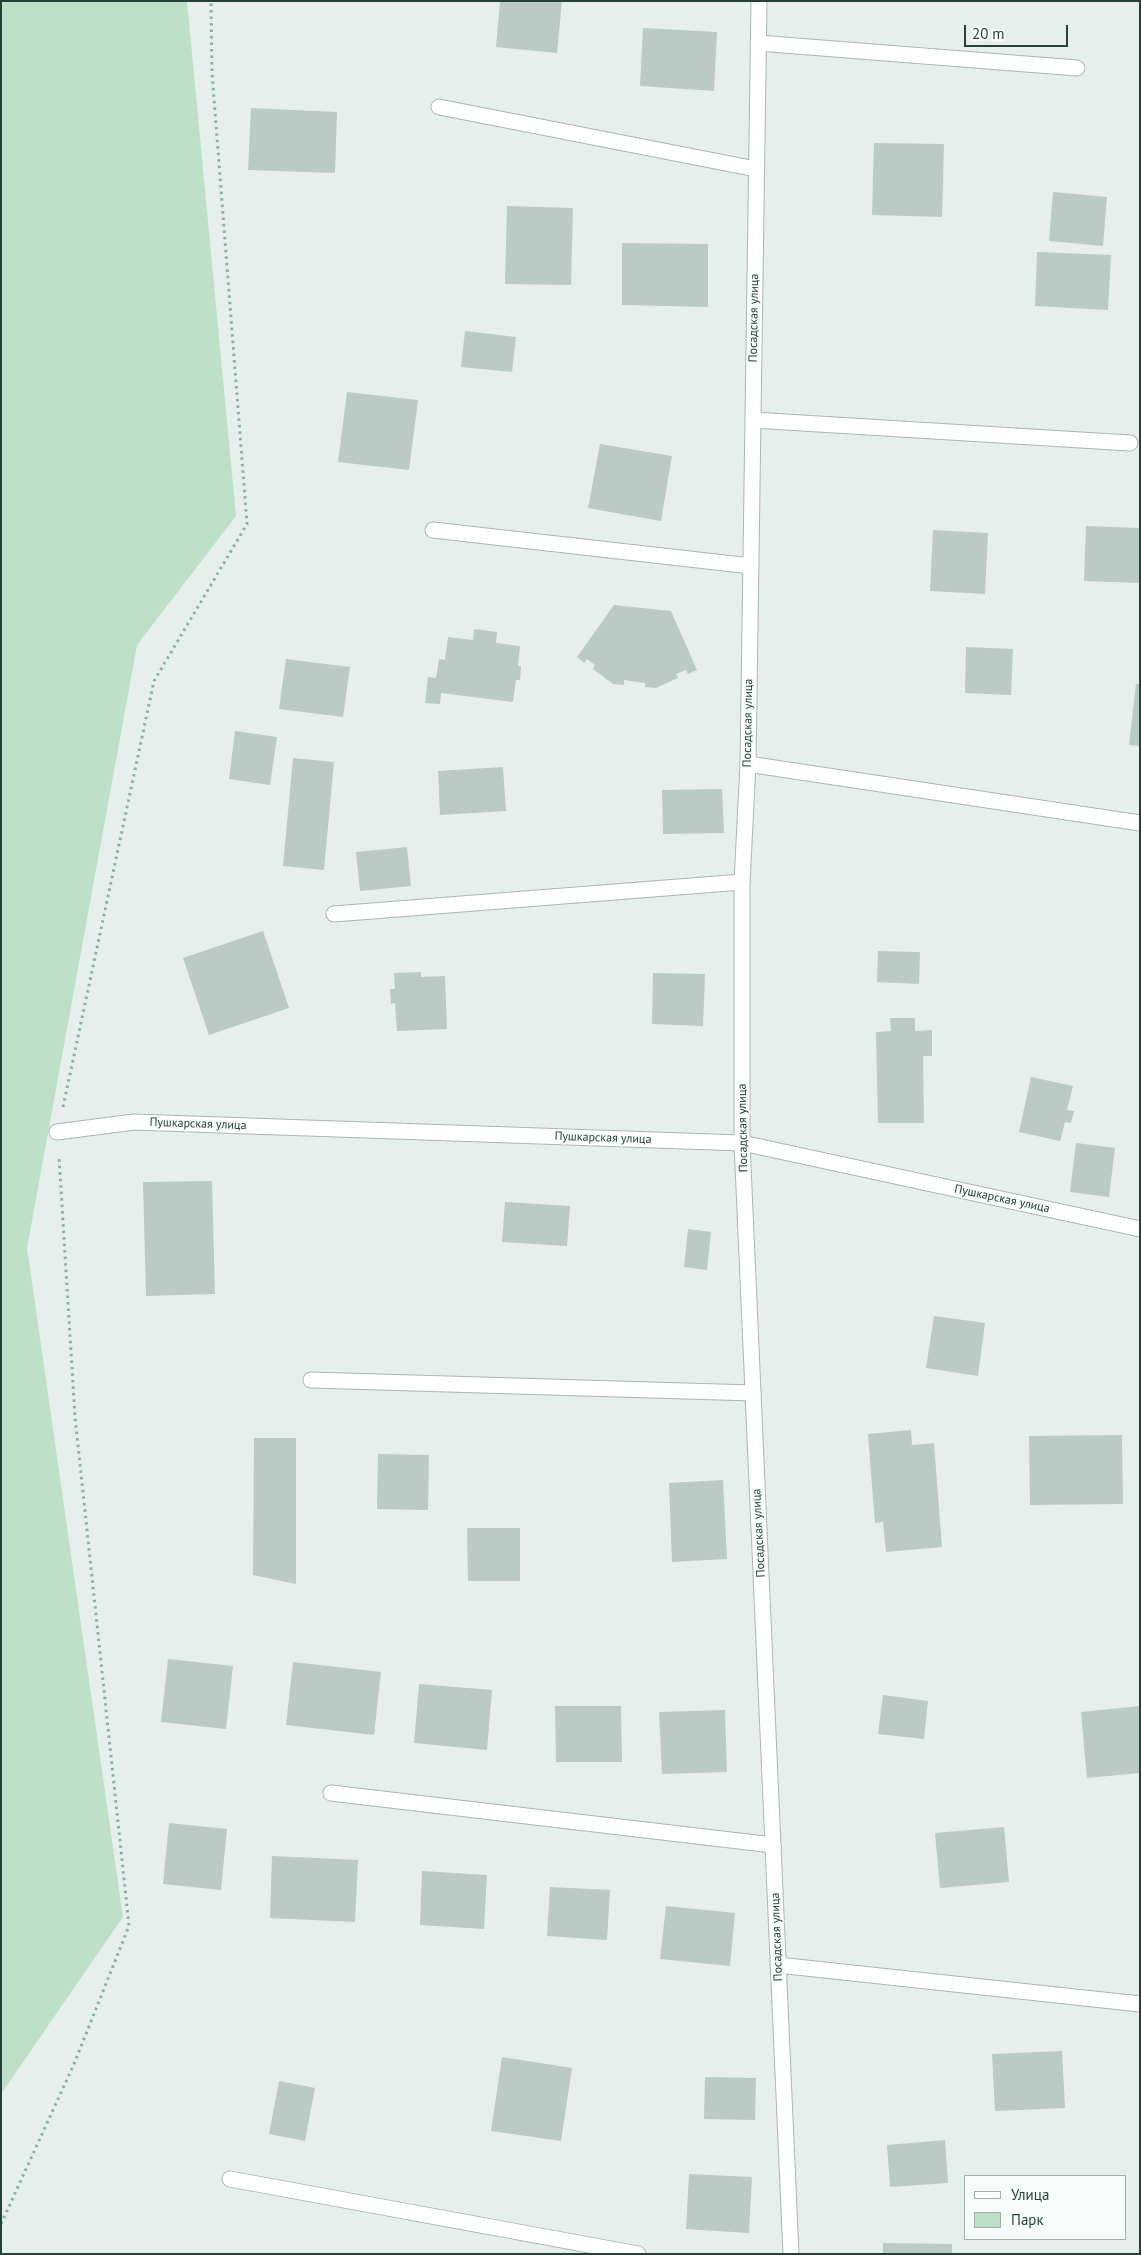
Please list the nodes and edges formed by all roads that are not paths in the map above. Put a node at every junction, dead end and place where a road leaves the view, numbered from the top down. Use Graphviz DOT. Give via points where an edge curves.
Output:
graph roads {
  1 [pos="759,1"];
  2 [pos="758,43"];
  3 [pos="1077,68"];
  4 [pos="439,107"];
  5 [pos="756,170"];
  6 [pos="753,420"];
  7 [pos="1130,443"];
  8 [pos="433,530"];
  9 [pos="751,566"];
  10 [pos="748,764"];
  11 [pos="1140,823"];
  12 [pos="742,882"];
  13 [pos="334,914"];
  14 [pos="57,1132"];
  15 [pos="742,1143"];
  16 [pos="1140,1229"];
  17 [pos="311,1380"];
  18 [pos="753,1393"];
  19 [pos="331,1793"];
  20 [pos="773,1845"];
  21 [pos="778,1965"];
  22 [pos="1140,2004"];
  23 [pos="230,2179"];
  24 [pos="638,2254"];
  25 [pos="791,2254"];
  1 -- 2 [label="street, Посадская улица"];
  2 -- 3 [label="street"];
  2 -- 5 [label="street, Посадская улица"];
  4 -- 5 [label="street"];
  5 -- 6 [label="street, Посадская улица"];
  6 -- 7 [label="street"];
  6 -- 9 [label="street, Посадская улица"];
  8 -- 9 [label="street"];
  9 -- 10 [label="street, Посадская улица"];
  10 -- 11 [label="street"];
  10 -- 12 [label="street, Посадская улица"];
  12 -- 13 [label="street"];
  12 -- 15 [label="street, Посадская улица"];
  14 -- 15 [label="street, Пушкарская улица" via="134,1122"];
  15 -- 16 [label="street, Пушкарская улица"];
  15 -- 18 [label="street, Посадская улица"];
  17 -- 18 [label="street"];
  18 -- 20 [label="street, Посадская улица"];
  19 -- 20 [label="street"];
  20 -- 21 [label="street, Посадская улица"];
  21 -- 22 [label="street"];
  21 -- 25 [label="street, Посадская улица"];
  23 -- 24 [label="street"];
}
